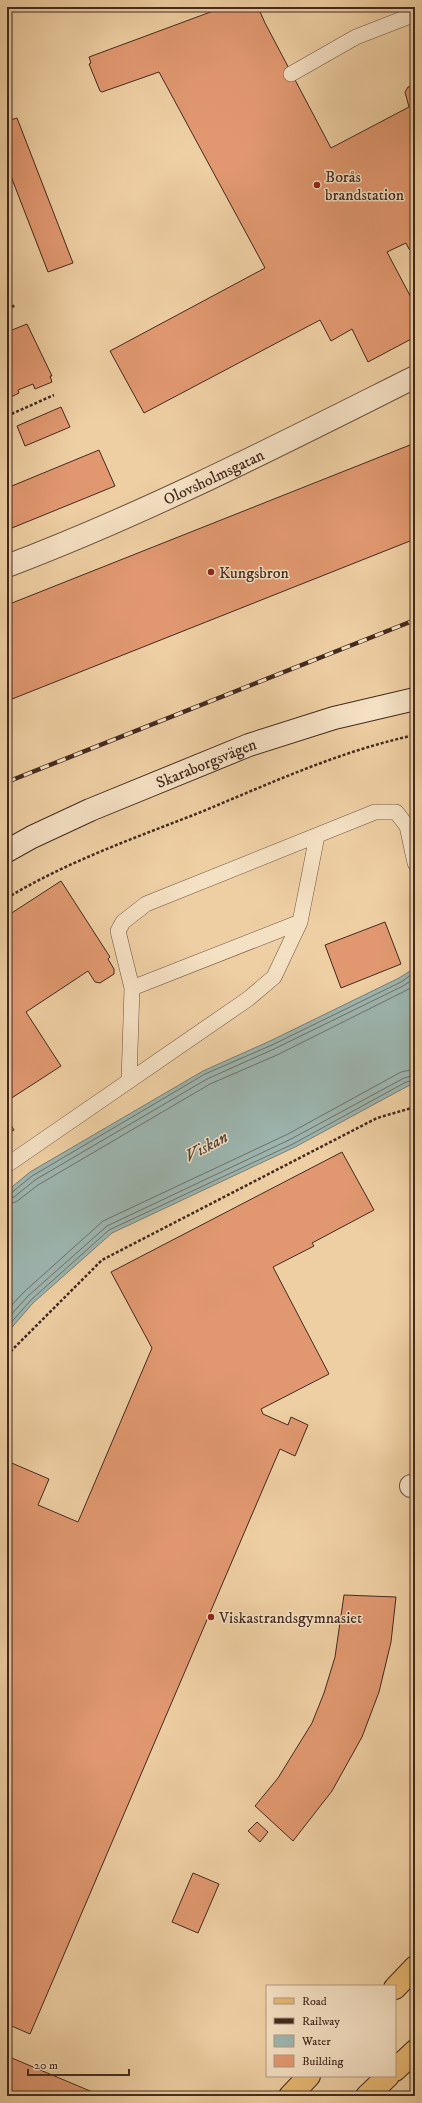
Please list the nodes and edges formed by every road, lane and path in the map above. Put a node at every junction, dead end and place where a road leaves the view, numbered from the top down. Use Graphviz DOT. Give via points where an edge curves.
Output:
graph roads {
  1 [pos="415,14"];
  2 [pos="291,74"];
  3 [pos="16,305"];
  4 [pos="7,309"];
  5 [pos="415,377"];
  6 [pos="54,395"];
  7 [pos="7,416"];
  8 [pos="7,566"];
  9 [pos="415,699"];
  10 [pos="415,735"];
  11 [pos="317,836"];
  12 [pos="7,851"];
  13 [pos="415,862"];
  14 [pos="7,898"];
  15 [pos="300,922"];
  16 [pos="132,988"];
  17 [pos="129,1081"];
  18 [pos="415,1107"];
  19 [pos="7,1166"];
  20 [pos="7,1356"];
  21 [pos="415,1967"];
  22 [pos="396,1987"];
  23 [pos="415,2050"];
  24 [pos="396,2069"];
  25 [pos="308,2077"];
  26 [pos="387,2077"];
  27 [pos="290,2096"];
  28 [pos="367,2096"];
  1 -- 2 [label="lane" via="356,37"];
  3 -- 4 [label="path"];
  5 -- 8 [label="street, Olovsholmsgatan" via="272,448 67,544"];
  6 -- 7 [label="path"];
  9 -- 12 [label="street, Skaraborgsvägen" via="334,718 249,745 90,810 32,836"];
  10 -- 14 [label="path" via="323,762 76,862"];
  11 -- 13 [label="lane" via="375,812 396,812 408,826"];
  11 -- 15 [label="lane"];
  11 -- 16 [label="lane" via="146,904 123,922 118,931"];
  15 -- 16 [label="lane"];
  15 -- 17 [label="lane" via="274,977 248,999"];
  16 -- 17 [label="lane"];
  17 -- 19 [label="lane"];
  18 -- 20 [label="path" via="377,1118 102,1260"];
  21 -- 22 [label="main road"];
  23 -- 24 [label="main road"];
  25 -- 27 [label="main road"];
  26 -- 28 [label="main road"];
}
